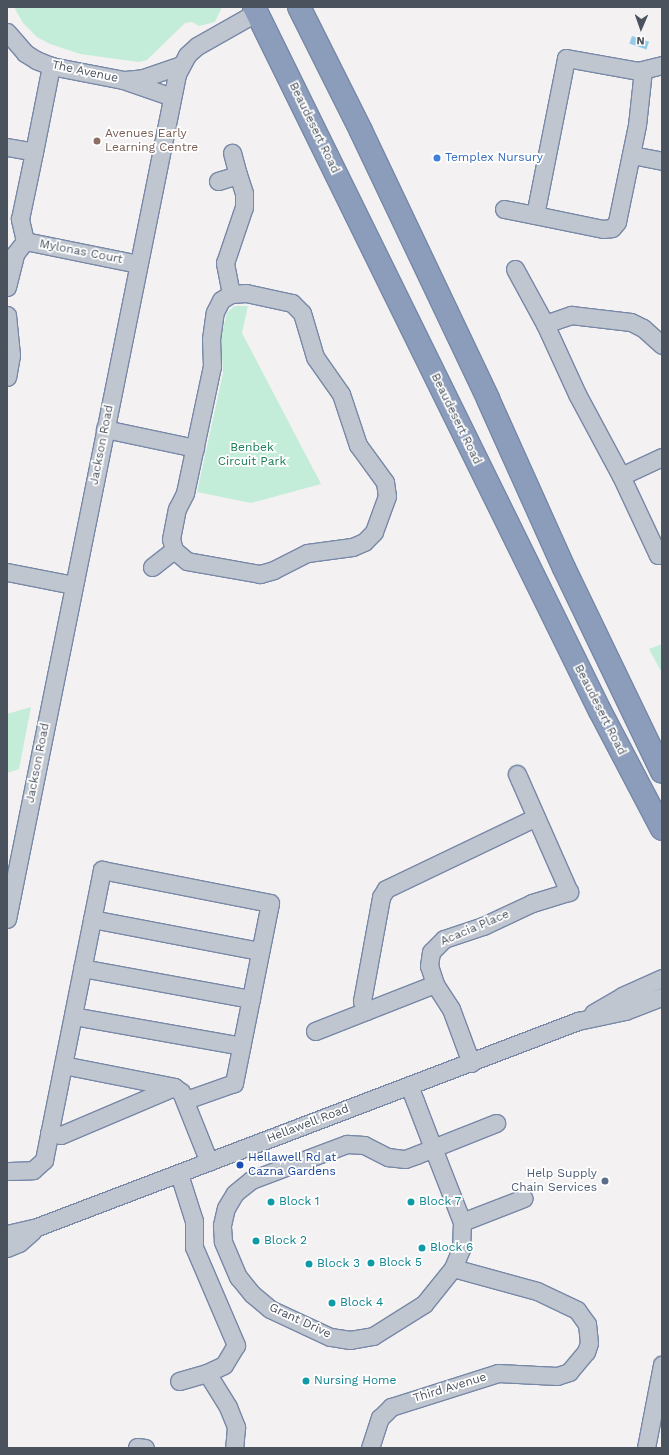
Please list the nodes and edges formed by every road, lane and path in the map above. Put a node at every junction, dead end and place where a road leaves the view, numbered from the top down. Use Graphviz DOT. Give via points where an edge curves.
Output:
graph roads {
  1 [pos="299,7"];
  2 [pos="256,10"];
  3 [pos="7,32"];
  4 [pos="180,64"];
  5 [pos="662,65"];
  6 [pos="52,66"];
  7 [pos="643,70"];
  8 [pos="123,80"];
  9 [pos="172,97"];
  10 [pos="7,147"];
  11 [pos="34,152"];
  12 [pos="232,153"];
  13 [pos="632,155"];
  14 [pos="662,161"];
  15 [pos="238,175"];
  16 [pos="218,181"];
  17 [pos="504,209"];
  18 [pos="535,215"];
  19 [pos="25,241"];
  20 [pos="138,264"];
  21 [pos="515,269"];
  22 [pos="7,287"];
  23 [pos="231,294"];
  24 [pos="7,315"];
  25 [pos="545,324"];
  26 [pos="662,345"];
  27 [pos="7,377"];
  28 [pos="105,429"];
  29 [pos="195,448"];
  30 [pos="662,456"];
  31 [pos="620,476"];
  32 [pos="174,550"];
  33 [pos="662,554"];
  34 [pos="152,567"];
  35 [pos="7,572"];
  36 [pos="74,584"];
  37 [pos="662,772"];
  38 [pos="517,774"];
  39 [pos="536,817"];
  40 [pos="662,829"];
  41 [pos="8,912"];
  42 [pos="92,919"];
  43 [pos="260,951"];
  44 [pos="82,968"];
  45 [pos="662,978"];
  46 [pos="435,984"];
  47 [pos="662,997"];
  48 [pos="251,999"];
  49 [pos="366,1011"];
  50 [pos="73,1016"];
  51 [pos="578,1021"];
  52 [pos="315,1031"];
  53 [pos="241,1046"];
  54 [pos="471,1063"];
  55 [pos="63,1065"];
  56 [pos="409,1086"];
  57 [pos="174,1087"];
  58 [pos="186,1100"];
  59 [pos="496,1123"];
  60 [pos="50,1133"];
  61 [pos="433,1148"];
  62 [pos="208,1162"];
  63 [pos="9,1171"];
  64 [pos="179,1174"];
  65 [pos="524,1198"];
  66 [pos="462,1222"];
  67 [pos="37,1227"];
  68 [pos="7,1234"];
  69 [pos="7,1248"];
  70 [pos="453,1268"];
  71 [pos="662,1365"];
  72 [pos="207,1374"];
  73 [pos="179,1381"];
  74 [pos="234,1448"];
  75 [pos="370,1448"];
  76 [pos="646,1448"];
  1 -- 37 [label="highway" via="488,399 564,568"];
  2 -- 4 [label="street, Jackson Road" via="197,46"];
  2 -- 40 [label="highway, Beaudesert Road" via="600,711"];
  3 -- 6 [label="street, The Avenue" via="25,53"];
  4 -- 8 [label="street" via="142,78"];
  4 -- 9 [label="street, Jackson Road"];
  5 -- 7 [label="street"];
  6 -- 8 [label="street, The Avenue"];
  6 -- 11 [label="street"];
  7 -- 13 [label="street"];
  7 -- 18 [label="street" via="566,58"];
  8 -- 9 [label="street, The Avenue"];
  9 -- 20 [label="street, Jackson Road"];
  10 -- 11 [label="street"];
  11 -- 19 [label="street" via="20,220"];
  12 -- 15 [label="street"];
  13 -- 14 [label="street"];
  13 -- 18 [label="street" via="617,222 612,228 603,229"];
  15 -- 16 [label="street"];
  15 -- 23 [label="street" via="244,193 244,207 225,263"];
  17 -- 18 [label="street"];
  19 -- 20 [label="street, Mylonas Court"];
  19 -- 22 [label="street" via="16,254"];
  20 -- 28 [label="street, Jackson Road"];
  21 -- 25 [label="street"];
  23 -- 29 [label="street" via="221,300 215,312 211,339 212,366"];
  23 -- 32 [label="street" via="246,293 292,303 302,314 315,357 341,394 358,446 386,482 387,496 374,532 364,542 352,547 307,553 274,570 260,574 187,561"];
  24 -- 27 [label="street" via="11,355"];
  25 -- 26 [label="street" via="571,315 631,322 643,328"];
  25 -- 31 [label="street"];
  28 -- 29 [label="street"];
  28 -- 36 [label="street, Jackson Road"];
  29 -- 32 [label="street" via="185,493 177,509 171,539"];
  30 -- 31 [label="street"];
  31 -- 33 [label="street" via="658,555"];
  32 -- 34 [label="street"];
  35 -- 36 [label="street"];
  36 -- 41 [label="street, Jackson Road"];
  38 -- 39 [label="street"];
  39 -- 46 [label="street, Acacia Place" via="568,892 532,902 483,926 444,939 430,952 429,966"];
  39 -- 49 [label="street" via="386,889 381,897 362,1001"];
  42 -- 43 [label="street"];
  42 -- 43 [label="street" via="102,870 270,903"];
  42 -- 44 [label="street"];
  43 -- 48 [label="street"];
  44 -- 48 [label="street"];
  44 -- 50 [label="street"];
  45 -- 51 [label="street, Hellawell Road" via="622,996"];
  46 -- 49 [label="street"];
  46 -- 54 [label="street, Acacia Place" via="451,1009"];
  47 -- 51 [label="street, Hellawell Road" via="625,1011"];
  48 -- 53 [label="street"];
  49 -- 52 [label="street"];
  50 -- 53 [label="street"];
  50 -- 55 [label="street"];
  51 -- 54 [label="street, Hellawell Road"];
  53 -- 58 [label="street" via="234,1083"];
  54 -- 56 [label="street, Hellawell Road"];
  55 -- 57 [label="street"];
  55 -- 60 [label="street"];
  56 -- 61 [label="street, Grant Drive"];
  56 -- 62 [label="street, Hellawell Road"];
  57 -- 58 [label="street"];
  57 -- 60 [label="street" via="61,1135"];
  58 -- 62 [label="street"];
  59 -- 61 [label="street"];
  60 -- 63 [label="street" via="44,1160 33,1170"];
  61 -- 66 [label="street, Grant Drive"];
  61 -- 70 [label="street, Grant Drive" via="405,1159 388,1157 364,1145 347,1144 251,1180 235,1193 226,1208 222,1225 223,1241 238,1277 252,1294 270,1309 330,1337 350,1340 372,1336 424,1304"];
  62 -- 64 [label="street, Hellawell Road"];
  64 -- 67 [label="street, Hellawell Road"];
  64 -- 72 [label="street" via="194,1221 194,1247 236,1345 224,1365"];
  65 -- 66 [label="street"];
  66 -- 70 [label="street, Grant Drive" via="461,1249"];
  67 -- 68 [label="street, Hellawell Road"];
  67 -- 69 [label="street, Hellawell Road" via="19,1243"];
  70 -- 75 [label="street, Third Avenue" via="537,1291 577,1310 587,1324 589,1343 586,1352 569,1372 557,1376 498,1373 391,1407 380,1418"];
  71 -- 76 [label="street"];
  72 -- 73 [label="street"];
  72 -- 74 [label="street" via="228,1407 236,1427"];
}
